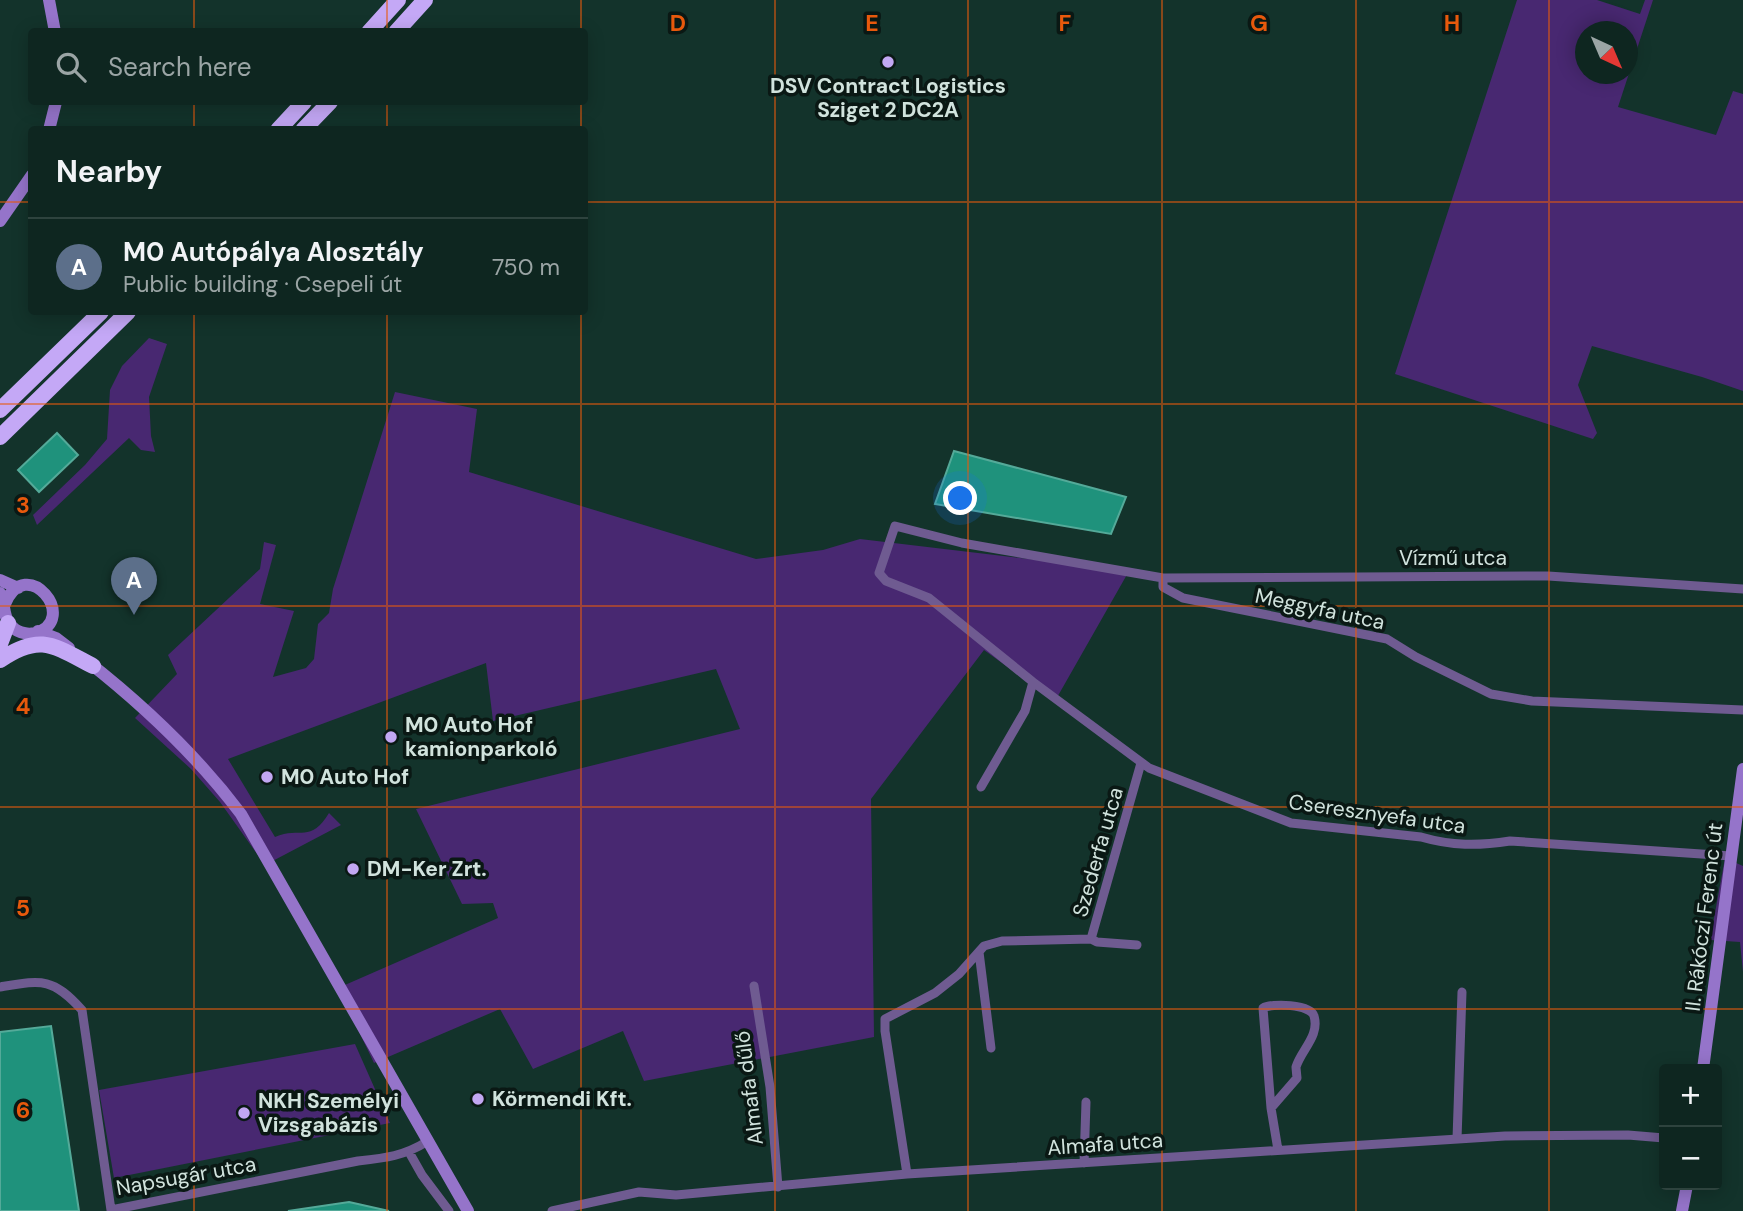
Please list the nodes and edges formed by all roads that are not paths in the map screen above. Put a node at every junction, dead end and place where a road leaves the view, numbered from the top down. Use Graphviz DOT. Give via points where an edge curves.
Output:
graph roads {
  1 [pos="49,0"];
  2 [pos="398,0"];
  3 [pos="425,0"];
  4 [pos="54,28"];
  5 [pos="373,28"];
  6 [pos="400,28"];
  7 [pos="301,105"];
  8 [pos="327,105"];
  9 [pos="55,106"];
  10 [pos="50,126"];
  11 [pos="282,126"];
  12 [pos="307,126"];
  13 [pos="28,181"];
  14 [pos="0,220"];
  15 [pos="98,315"];
  16 [pos="125,315"];
  17 [pos="0,410"];
  18 [pos="0,437"];
  19 [pos="1163,578"];
  20 [pos="0,580"];
  21 [pos="18,588"];
  22 [pos="1743,589"];
  23 [pos="2,598"];
  24 [pos="51,617"];
  25 [pos="8,623"];
  26 [pos="32,632"];
  27 [pos="0,644"];
  28 [pos="0,658"];
  29 [pos="93,666"];
  30 [pos="1033,682"];
  31 [pos="1743,710"];
  32 [pos="1141,763"];
  33 [pos="1743,769"];
  34 [pos="981,787"];
  35 [pos="1731,856"];
  36 [pos="1091,939"];
  37 [pos="1137,945"];
  38 [pos="979,952"];
  39 [pos="754,986"];
  40 [pos="0,987"];
  41 [pos="1462,992"];
  42 [pos="991,1048"];
  43 [pos="1704,1064"];
  44 [pos="1086,1102"];
  45 [pos="1271,1108"];
  46 [pos="1659,1138"];
  47 [pos="1457,1139"];
  48 [pos="428,1141"];
  49 [pos="1278,1150"];
  50 [pos="409,1152"];
  51 [pos="1084,1163"];
  52 [pos="907,1174"];
  53 [pos="778,1187"];
  54 [pos="1686,1190"];
  55 [pos="601,1200"];
  56 [pos="566,1209"];
  57 [pos="449,1211"];
  58 [pos="468,1211"];
  59 [pos="552,1211"];
  60 [pos="606,1211"];
  61 [pos="1682,1211"];
  1 -- 4 [label="street"];
  2 -- 5 [label="highway"];
  3 -- 6 [label="highway"];
  7 -- 11 [label="highway"];
  8 -- 12 [label="highway"];
  9 -- 10 [label="street"];
  13 -- 14 [label="street"];
  15 -- 17 [label="highway"];
  16 -- 18 [label="highway"];
  19 -- 22 [label="street, Vízmű utca" via="1548,576"];
  19 -- 30 [label="street, Cseresznyefa utca" via="962,543 895,526 880,577 929,598"];
  19 -- 31 [label="street, Meggyfa utca" via="1163,587 1183,598 1387,639 1491,694 1532,701"];
  20 -- 21 [label="street"];
  21 -- 23 [label="street"];
  21 -- 24 [label="street" via="33,586 45,592 52,603"];
  23 -- 25 [label="street"];
  24 -- 26 [label="street" via="44,628"];
  24 -- 29 [label="street"];
  25 -- 26 [label="street"];
  25 -- 27 [label="highway"];
  26 -- 28 [label="highway" via="13,642"];
  26 -- 29 [label="street" via="56,639"];
  28 -- 29 [label="highway" via="42,643"];
  29 -- 48 [label="street" via="198,762 241,814"];
  30 -- 32 [label="street, Cseresznyefa utca"];
  30 -- 34 [label="street" via="1025,711"];
  32 -- 35 [label="street, Cseresznyefa utca" via="1290,823 1476,846 1510,841"];
  32 -- 36 [label="street, Szederfa utca"];
  33 -- 35 [label="street, II. Rákóczi Ferenc út"];
  35 -- 43 [label="street, II. Rákóczi Ferenc út"];
  36 -- 37 [label="street"];
  36 -- 38 [label="street, Szederfa utca" via="1002,941 989,943"];
  38 -- 42 [label="street"];
  38 -- 52 [label="street, Szederfa utca" via="948,984 886,1020"];
  39 -- 53 [label="street, Almafa dűlő" via="770,1087"];
  40 -- 50 [label="street, Napsugár utca" via="45,981 66,993 82,1010 111,1210"];
  41 -- 47 [label="street"];
  44 -- 51 [label="street"];
  45 -- 45 [label="street" via="1297,1078 1296,1067 1312,1038 1315,1016 1305,1008 1269,1004 1263,1008"];
  45 -- 49 [label="street"];
  46 -- 47 [label="street, Almafa utca"];
  47 -- 49 [label="street, Almafa utca"];
  48 -- 50 [label="street, Napsugár utca"];
  48 -- 58 [label="street"];
  49 -- 51 [label="street, Almafa utca"];
  50 -- 57 [label="street"];
  51 -- 52 [label="street, Almafa utca"];
  52 -- 53 [label="street, Almafa utca"];
  53 -- 55 [label="street, Almafa utca" via="676,1195 648,1191"];
  54 -- 61 [label="street"];
  55 -- 56 [label="street, Almafa utca"];
  55 -- 60 [label="street"];
  56 -- 59 [label="street, Almafa utca"];
}
